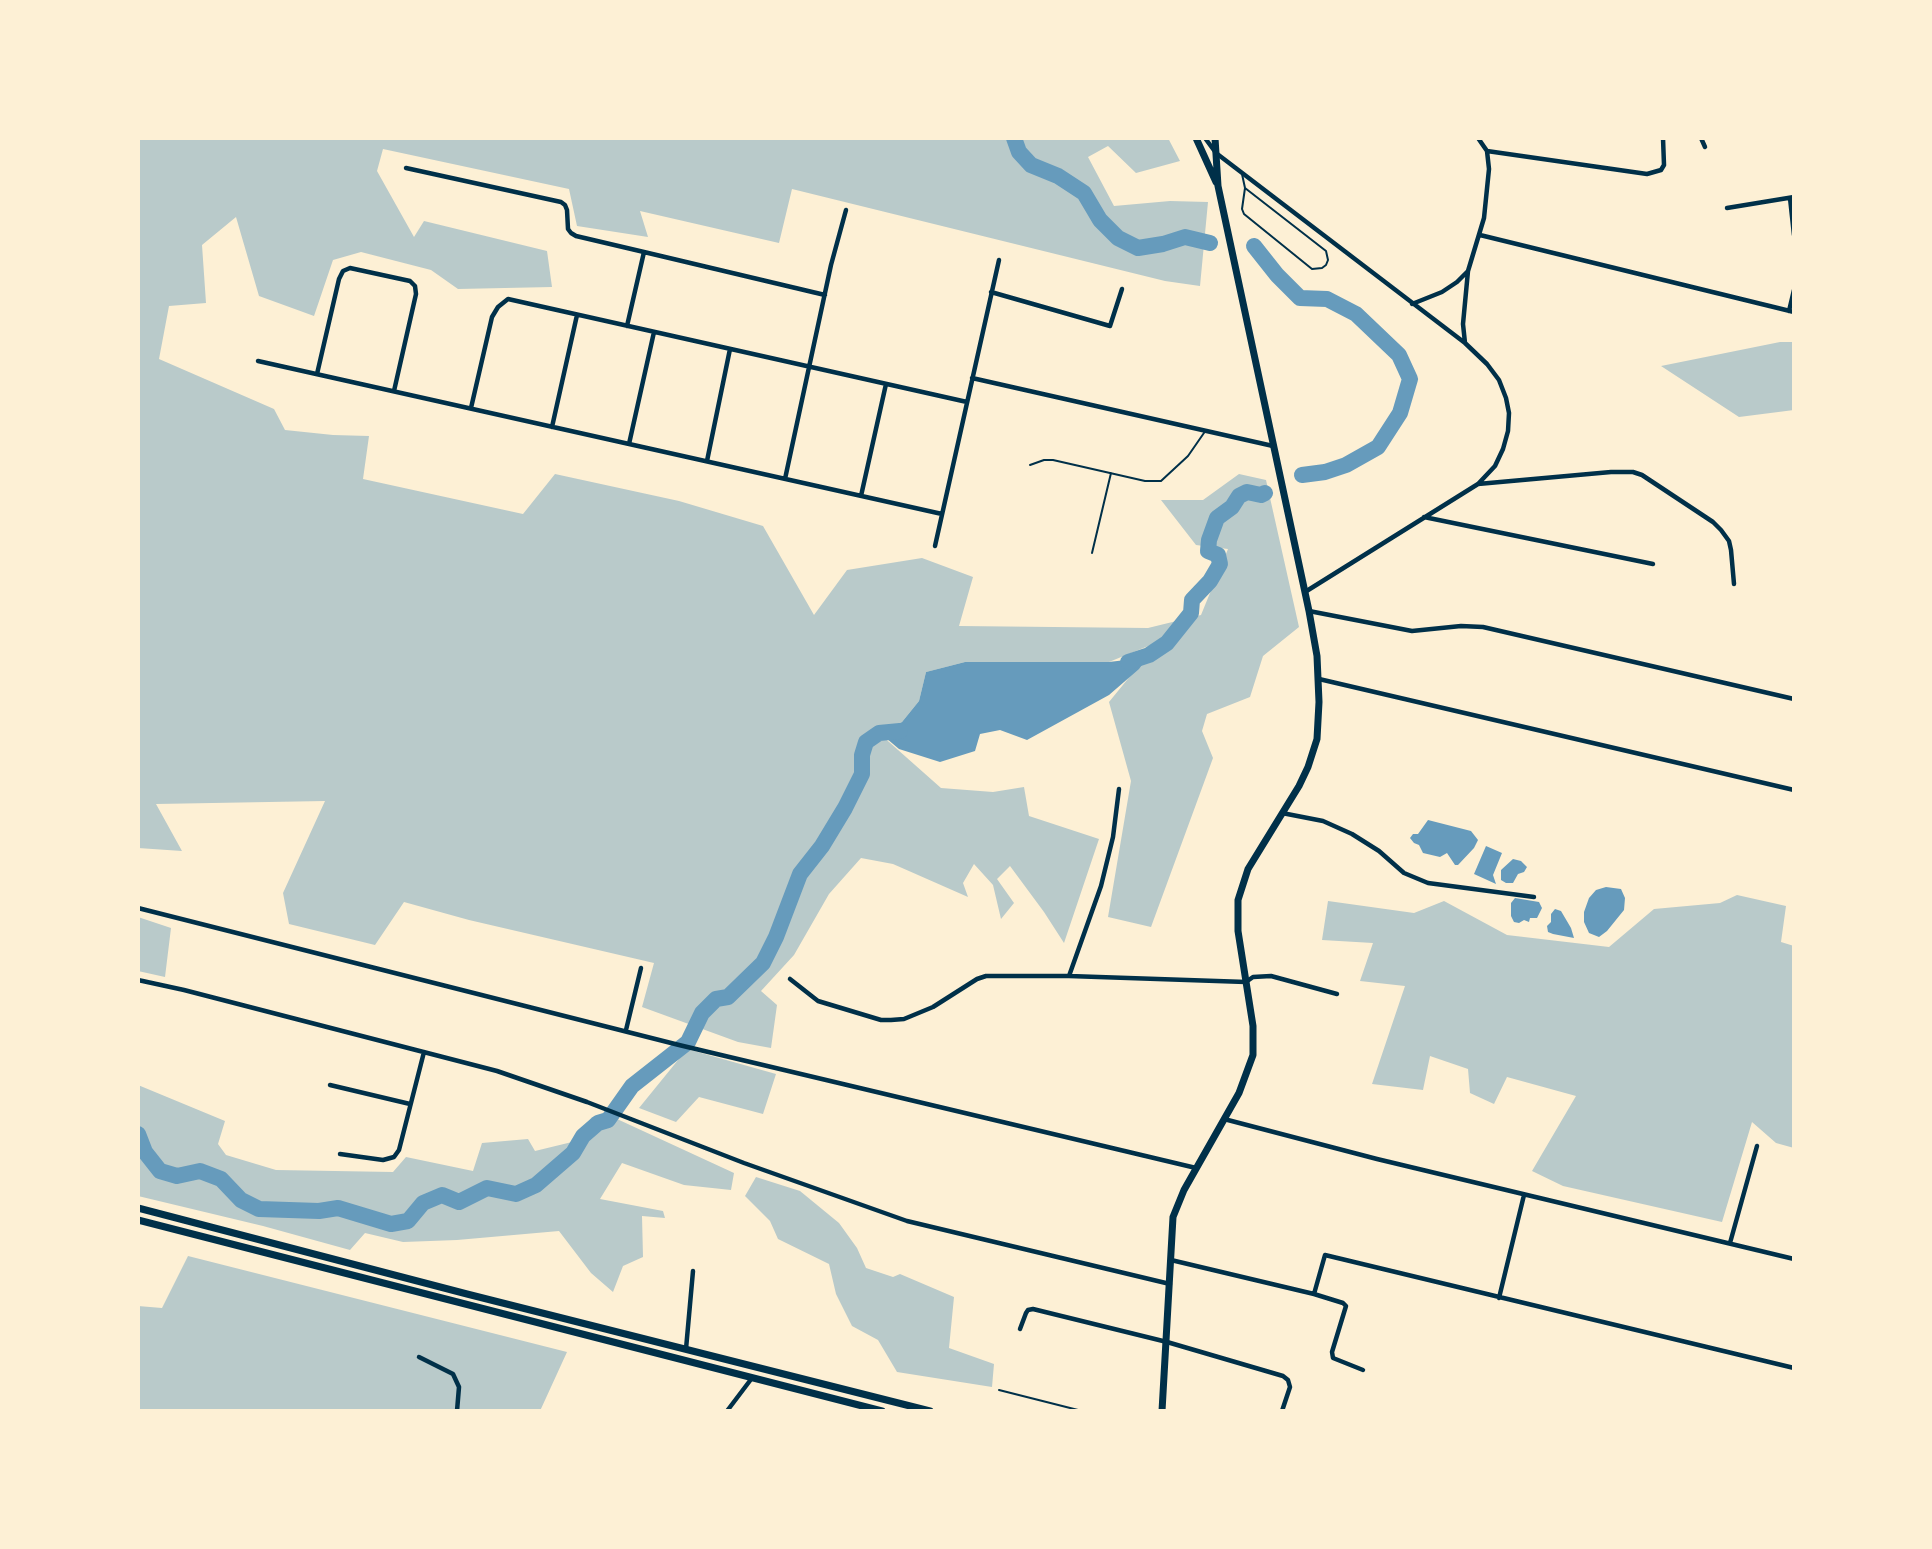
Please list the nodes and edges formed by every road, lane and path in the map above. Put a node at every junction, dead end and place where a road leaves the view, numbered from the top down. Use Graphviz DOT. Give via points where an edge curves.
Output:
graph roads {
  1 [pos="1196,138"];
  2 [pos="1205,138"];
  3 [pos="1215,138"];
  4 [pos="1478,138"];
  5 [pos="1663,138"];
  6 [pos="1701,138"];
  7 [pos="1705,147"];
  8 [pos="1487,151"];
  9 [pos="1216,153"];
  10 [pos="406,168"];
  11 [pos="1241,172"];
  12 [pos="1218,186"];
  13 [pos="1245,188"];
  14 [pos="1792,197"];
  15 [pos="1727,208"];
  16 [pos="846,210"];
  17 [pos="1480,235"];
  18 [pos="1794,235"];
  19 [pos="644,252"];
  20 [pos="999,260"];
  21 [pos="1468,271"];
  22 [pos="1122,289"];
  23 [pos="1794,290"];
  24 [pos="991,292"];
  25 [pos="825,295"];
  26 [pos="1412,304"];
  27 [pos="1792,311"];
  28 [pos="577,315"];
  29 [pos="627,326"];
  30 [pos="654,332"];
  31 [pos="1465,343"];
  32 [pos="730,349"];
  33 [pos="258,361"];
  34 [pos="809,367"];
  35 [pos="316,374"];
  36 [pos="972,378"];
  37 [pos="886,384"];
  38 [pos="394,391"];
  39 [pos="967,402"];
  40 [pos="471,408"];
  41 [pos="552,427"];
  42 [pos="1206,430"];
  43 [pos="629,444"];
  44 [pos="1273,446"];
  45 [pos="707,461"];
  46 [pos="1030,465"];
  47 [pos="1111,473"];
  48 [pos="785,479"];
  49 [pos="1478,484"];
  50 [pos="861,496"];
  51 [pos="942,514"];
  52 [pos="1424,517"];
  53 [pos="934,546"];
  54 [pos="1092,553"];
  55 [pos="1653,564"];
  56 [pos="1734,584"];
  57 [pos="1305,592"];
  58 [pos="1309,611"];
  59 [pos="1319,679"];
  60 [pos="1794,699"];
  61 [pos="1119,789"];
  62 [pos="1794,790"];
  63 [pos="1282,813"];
  64 [pos="1534,897"];
  65 [pos="138,908"];
  66 [pos="641,968"];
  67 [pos="1069,976"];
  68 [pos="790,979"];
  69 [pos="138,980"];
  70 [pos="1246,982"];
  71 [pos="1337,994"];
  72 [pos="626,1030"];
  73 [pos="424,1052"];
  74 [pos="330,1084"];
  75 [pos="410,1104"];
  76 [pos="1224,1119"];
  77 [pos="1757,1146"];
  78 [pos="340,1154"];
  79 [pos="1196,1168"];
  80 [pos="1524,1195"];
  81 [pos="138,1208"];
  82 [pos="138,1220"];
  83 [pos="1730,1243"];
  84 [pos="1794,1258"];
  85 [pos="1171,1260"];
  86 [pos="350,1264"];
  87 [pos="693,1271"];
  88 [pos="348,1275"];
  89 [pos="1170,1284"];
  90 [pos="467,1294"];
  91 [pos="1314,1294"];
  92 [pos="1499,1298"];
  93 [pos="446,1300"];
  94 [pos="573,1321"];
  95 [pos="556,1328"];
  96 [pos="1020,1329"];
  97 [pos="640,1338"];
  98 [pos="1167,1342"];
  99 [pos="618,1344"];
  100 [pos="686,1349"];
  101 [pos="419,1357"];
  102 [pos="1794,1368"];
  103 [pos="1363,1370"];
  104 [pos="752,1378"];
  105 [pos="999,1390"];
  106 [pos="457,1411"];
  107 [pos="727,1411"];
  108 [pos="882,1411"];
  109 [pos="930,1411"];
  110 [pos="1082,1411"];
  111 [pos="1162,1411"];
  112 [pos="1282,1411"];
  1 -- 12 [label="main road"];
  2 -- 9 [label="street"];
  3 -- 9 [label="main road"];
  4 -- 8 [label="street"];
  5 -- 8 [label="street" via="1664,165 1661,170 1647,174"];
  6 -- 7 [label="street"];
  8 -- 17 [label="street" via="1487,197"];
  9 -- 11 [label="street"];
  9 -- 12 [label="main road"];
  10 -- 19 [label="street" via="561,202 567,210 571,233"];
  11 -- 13 [label="lane"];
  11 -- 26 [label="street"];
  12 -- 44 [label="main road"];
  13 -- 13 [label="lane" via="1326,251 1326,265 1312,268 1248,219 1242,209"];
  14 -- 15 [label="street"];
  14 -- 18 [label="street"];
  16 -- 25 [label="street"];
  17 -- 21 [label="street"];
  17 -- 27 [label="street"];
  19 -- 25 [label="street"];
  19 -- 29 [label="street"];
  20 -- 24 [label="street"];
  21 -- 26 [label="street" via="1442,292"];
  21 -- 31 [label="street"];
  22 -- 24 [label="street" via="1110,326"];
  23 -- 27 [label="street"];
  24 -- 36 [label="street"];
  25 -- 34 [label="street"];
  26 -- 31 [label="street"];
  28 -- 29 [label="street"];
  28 -- 40 [label="street" via="508,299 498,307 492,317"];
  28 -- 41 [label="street"];
  29 -- 30 [label="street"];
  30 -- 32 [label="street"];
  30 -- 43 [label="street"];
  31 -- 49 [label="street" via="1499,380 1509,413 1503,449 1495,466"];
  32 -- 34 [label="street"];
  32 -- 45 [label="street"];
  33 -- 35 [label="street"];
  34 -- 37 [label="street"];
  34 -- 48 [label="street"];
  35 -- 38 [label="street"];
  35 -- 38 [label="street" via="339,279 350,267 410,281 415,286"];
  36 -- 39 [label="street"];
  36 -- 42 [label="street"];
  37 -- 39 [label="street"];
  37 -- 50 [label="street"];
  38 -- 40 [label="street"];
  39 -- 51 [label="street"];
  40 -- 41 [label="street"];
  41 -- 43 [label="street"];
  42 -- 44 [label="street"];
  42 -- 47 [label="lane" via="1188,456 1161,481"];
  43 -- 45 [label="street"];
  44 -- 57 [label="main road"];
  45 -- 48 [label="street"];
  46 -- 47 [label="lane" via="1053,460"];
  47 -- 54 [label="lane"];
  48 -- 50 [label="street"];
  49 -- 52 [label="street"];
  49 -- 56 [label="street" via="1611,472 1642,475 1713,522 1729,540"];
  50 -- 51 [label="street"];
  51 -- 53 [label="street"];
  52 -- 55 [label="street"];
  52 -- 57 [label="street"];
  57 -- 58 [label="main road"];
  58 -- 59 [label="main road"];
  58 -- 60 [label="street" via="1412,631 1484,627"];
  59 -- 62 [label="street"];
  59 -- 63 [label="main road" via="1315,748"];
  61 -- 67 [label="street" via="1101,886"];
  63 -- 64 [label="street" via="1316,819 1352,834 1404,873 1428,883"];
  63 -- 70 [label="main road" via="1248,869 1238,900 1238,931"];
  65 -- 72 [label="street"];
  66 -- 72 [label="street"];
  67 -- 68 [label="street" via="986,976 933,1007 891,1020 818,1001"];
  67 -- 70 [label="street"];
  69 -- 73 [label="street"];
  70 -- 71 [label="street" via="1253,977 1271,976"];
  70 -- 76 [label="main road" via="1253,1055 1246,1079"];
  72 -- 79 [label="street"];
  73 -- 75 [label="street"];
  73 -- 89 [label="street" via="497,1071 907,1221"];
  74 -- 75 [label="street"];
  75 -- 78 [label="street" via="394,1157 383,1160"];
  76 -- 79 [label="main road"];
  76 -- 80 [label="street"];
  77 -- 83 [label="street"];
  79 -- 85 [label="main road" via="1173,1216"];
  80 -- 83 [label="street"];
  80 -- 92 [label="street"];
  81 -- 86 [label="main road"];
  82 -- 88 [label="main road"];
  83 -- 84 [label="street"];
  85 -- 89 [label="main road"];
  85 -- 91 [label="street"];
  86 -- 88 [label="main road" via="345,1269"];
  86 -- 90 [label="main road"];
  87 -- 100 [label="street"];
  88 -- 93 [label="main road"];
  89 -- 98 [label="main road"];
  90 -- 93 [label="main road" via="469,1302"];
  90 -- 94 [label="main road"];
  91 -- 92 [label="street" via="1325,1255"];
  91 -- 103 [label="street" via="1346,1306 1333,1359"];
  92 -- 102 [label="street"];
  93 -- 95 [label="main road"];
  94 -- 95 [label="main road" via="557,1321"];
  94 -- 97 [label="main road"];
  95 -- 99 [label="main road"];
  96 -- 98 [label="street" via="1026,1313 1033,1309"];
  97 -- 99 [label="main road" via="635,1345"];
  97 -- 100 [label="main road"];
  98 -- 111 [label="main road"];
  98 -- 112 [label="street" via="1283,1376 1290,1387"];
  99 -- 104 [label="main road"];
  100 -- 109 [label="main road"];
  101 -- 106 [label="street" via="453,1374 459,1387"];
  104 -- 107 [label="street"];
  104 -- 108 [label="main road"];
  105 -- 110 [label="lane"];
}
